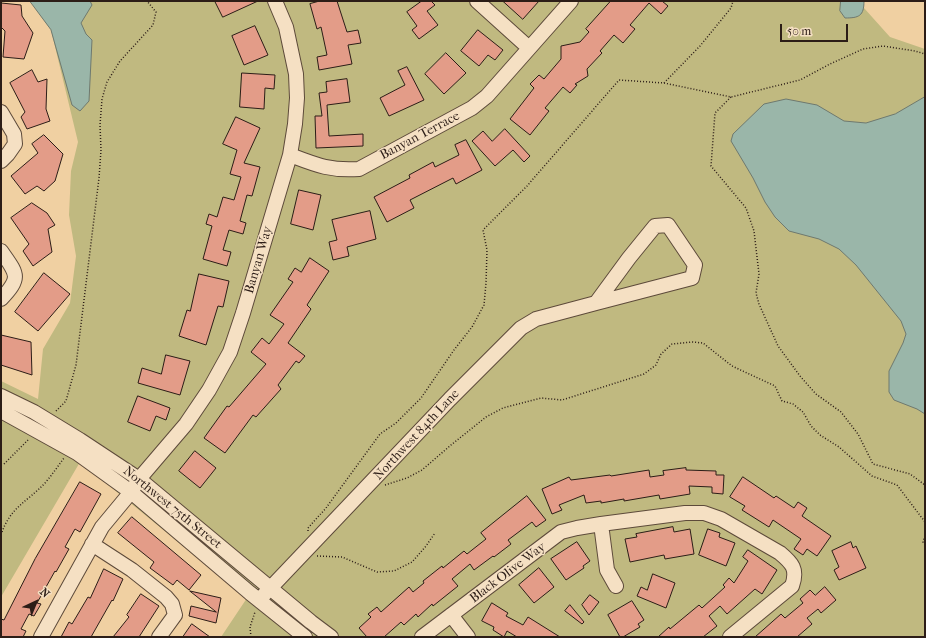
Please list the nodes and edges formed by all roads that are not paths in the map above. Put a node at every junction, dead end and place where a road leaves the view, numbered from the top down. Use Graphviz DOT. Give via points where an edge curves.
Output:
graph roads {
  1 [pos="275,1"];
  2 [pos="476,1"];
  3 [pos="571,1"];
  4 [pos="529,48"];
  5 [pos="1,112"];
  6 [pos="290,155"];
  7 [pos="1,160"];
  8 [pos="1,251"];
  9 [pos="1,298"];
  10 [pos="596,303"];
  11 [pos="1,396"];
  12 [pos="1,411"];
  13 [pos="139,479"];
  14 [pos="131,492"];
  15 [pos="601,524"];
  16 [pos="92,544"];
  17 [pos="616,586"];
  18 [pos="270,588"];
  19 [pos="259,600"];
  20 [pos="452,616"];
  21 [pos="41,637"];
  22 [pos="159,637"];
  23 [pos="305,637"];
  24 [pos="331,637"];
  25 [pos="422,637"];
  26 [pos="468,637"];
  27 [pos="730,637"];
  1 -- 6 [label="street, Banyan Way" via="286,26 296,74 297,98"];
  2 -- 4 [label="street"];
  3 -- 4 [label="street, Banyan Terrace"];
  4 -- 6 [label="street, Banyan Terrace" via="487,96 472,108 359,169 324,168"];
  5 -- 7 [label="street" via="14,134 15,144"];
  6 -- 13 [label="street, Banyan Way" via="230,352 186,424"];
  8 -- 9 [label="street" via="15,275 15,282"];
  10 -- 10 [label="street, Northwest 84th Lane" via="655,226 668,225 695,265 692,278"];
  10 -- 18 [label="street, Northwest 84th Lane" via="536,319 522,328 450,399"];
  11 -- 13 [label="street, Northwest 75th Street" via="34,412"];
  12 -- 14 [label="street, Northwest 75th Street" via="71,450"];
  13 -- 14 [label="street, Banyan Way"];
  13 -- 18 [label="street, Northwest 75th Street"];
  14 -- 16 [label="street, Banyan Way" via="102,527"];
  14 -- 19 [label="street, Northwest 75th Street"];
  15 -- 17 [label="street" via="607,570"];
  15 -- 20 [label="street, Black Olive Way" via="561,532"];
  15 -- 27 [label="street, Black Olive Way" via="685,513 704,513 721,519 788,560 794,569 795,578 792,586"];
  16 -- 21 [label="street, Banyan Way"];
  16 -- 22 [label="street" via="132,570 172,604 175,615"];
  18 -- 19 [label="street, Northwest 84th Lane"];
  18 -- 24 [label="street, Northwest 75th Street"];
  19 -- 23 [label="street, Northwest 75th Street"];
  20 -- 25 [label="street, Black Olive Way"];
  20 -- 26 [label="street"];
}
